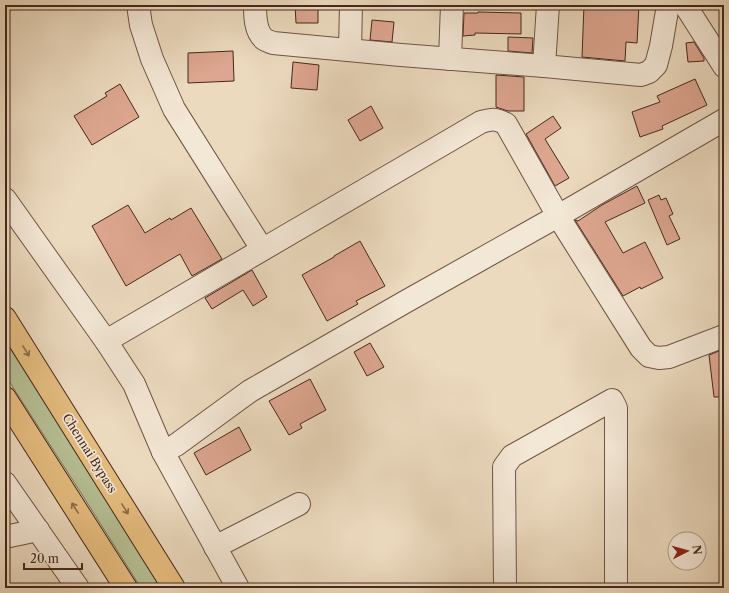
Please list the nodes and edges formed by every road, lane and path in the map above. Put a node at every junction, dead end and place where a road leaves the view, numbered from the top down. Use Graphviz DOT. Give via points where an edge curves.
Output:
graph roads {
  1 [pos="138,5"];
  2 [pos="255,5"];
  3 [pos="351,5"];
  4 [pos="452,5"];
  5 [pos="548,5"];
  6 [pos="668,5"];
  7 [pos="685,5"];
  8 [pos="350,50"];
  9 [pos="450,59"];
  10 [pos="544,66"];
  11 [pos="724,66"];
  12 [pos="724,120"];
  13 [pos="5,199"];
  14 [pos="558,216"];
  15 [pos="262,249"];
  16 [pos="5,318"];
  17 [pos="724,336"];
  18 [pos="106,341"];
  19 [pos="5,398"];
  20 [pos="163,452"];
  21 [pos="5,483"];
  22 [pos="299,504"];
  23 [pos="38,530"];
  24 [pos="5,537"];
  25 [pos="215,547"];
  26 [pos="78,588"];
  27 [pos="126,588"];
  28 [pos="174,588"];
  29 [pos="238,588"];
  30 [pos="506,588"];
  31 [pos="616,588"];
  1 -- 15 [label="street" via="152,59 174,109"];
  2 -- 8 [label="street" via="255,19 264,39 273,43"];
  3 -- 8 [label="street"];
  4 -- 9 [label="street"];
  5 -- 10 [label="street"];
  6 -- 10 [label="street" via="656,66 649,72 641,75"];
  7 -- 11 [label="street"];
  8 -- 9 [label="street"];
  9 -- 10 [label="street"];
  12 -- 14 [label="street"];
  13 -- 18 [label="street"];
  14 -- 15 [label="street" via="506,124 492,119 481,122"];
  14 -- 17 [label="street" via="649,356 669,357"];
  14 -- 20 [label="street" via="250,391"];
  15 -- 18 [label="street"];
  16 -- 28 [label="highway, Chennai Bypass, one-way"];
  18 -- 20 [label="street" via="134,384"];
  27 -- 19 [label="highway, one-way"];
  20 -- 25 [label="street"];
  21 -- 23 [label="street"];
  22 -- 25 [label="street"];
  23 -- 24 [label="street"];
  23 -- 26 [label="street"];
  25 -- 29 [label="street"];
  30 -- 31 [label="street" via="504,466 512,456 612,400 616,408"];
}
